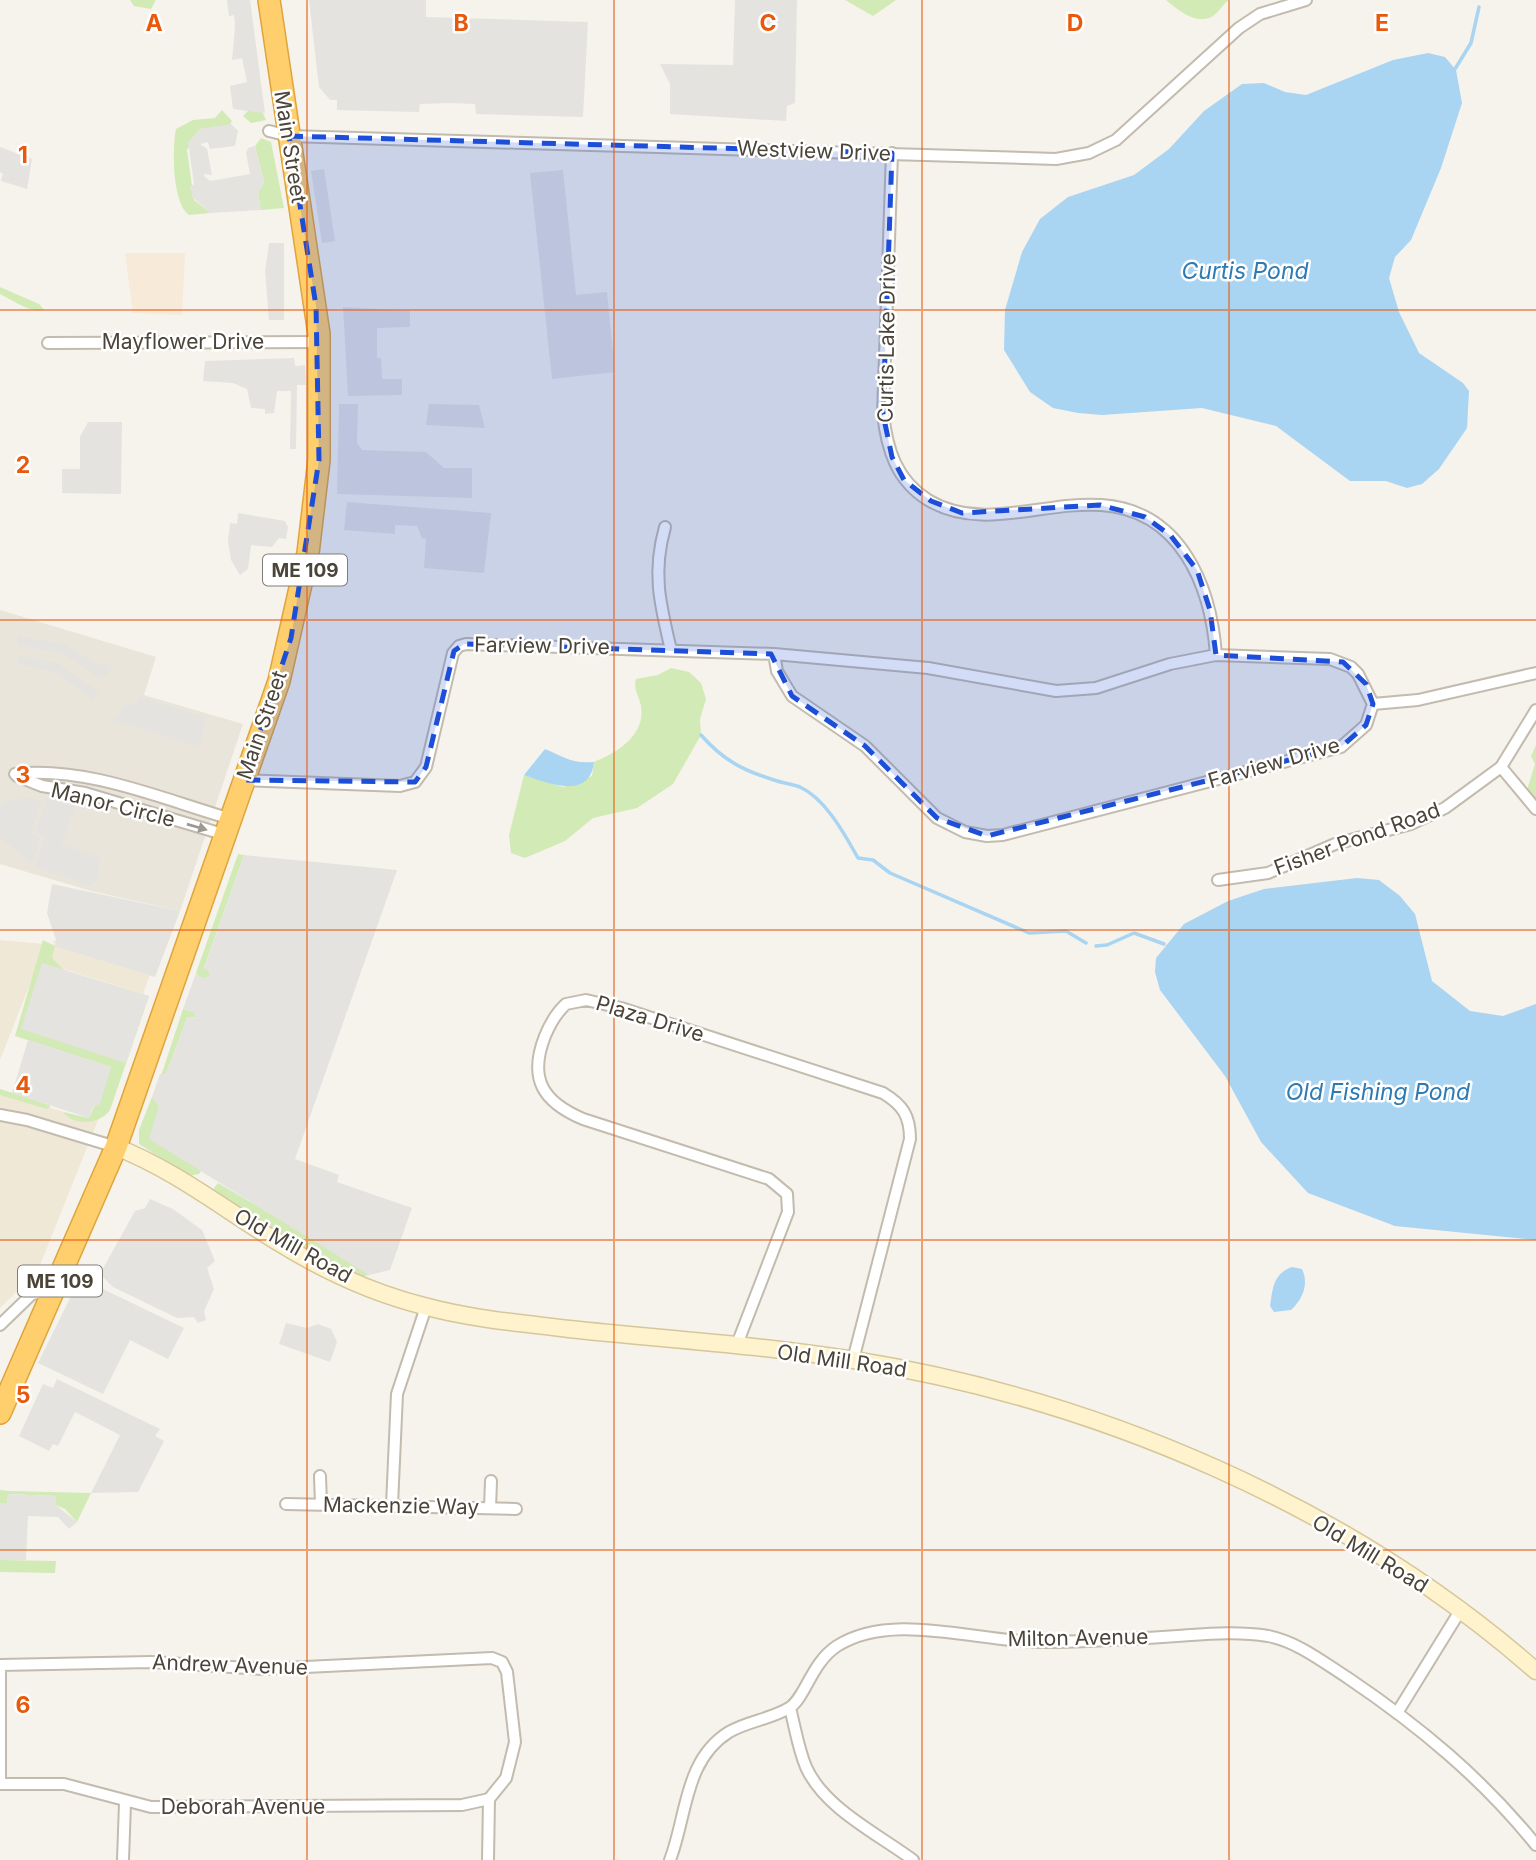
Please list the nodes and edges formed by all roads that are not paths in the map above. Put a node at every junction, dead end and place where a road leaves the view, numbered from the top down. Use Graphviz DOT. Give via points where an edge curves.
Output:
graph roads {
  1 [pos="269,0"];
  2 [pos="1306,0"];
  3 [pos="279,133"];
  4 [pos="892,153"];
  5 [pos="319,342"];
  6 [pos="48,343"];
  7 [pos="665,527"];
  8 [pos="671,650"];
  9 [pos="774,654"];
  10 [pos="1216,655"];
  11 [pos="1536,673"];
  12 [pos="1373,704"];
  13 [pos="1536,710"];
  14 [pos="1501,767"];
  15 [pos="244,779"];
  16 [pos="1536,809"];
  17 [pos="228,827"];
  18 [pos="1218,880"];
  19 [pos="0,1115"];
  20 [pos="116,1147"];
  21 [pos="56,1290"];
  22 [pos="426,1307"];
  23 [pos="0,1325"];
  24 [pos="736,1347"];
  25 [pos="853,1360"];
  26 [pos="0,1413"];
  27 [pos="320,1476"];
  28 [pos="491,1481"];
  29 [pos="286,1504"];
  30 [pos="321,1504"];
  31 [pos="392,1505"];
  32 [pos="490,1508"];
  33 [pos="516,1509"];
  34 [pos="1460,1611"];
  35 [pos="0,1665"];
  36 [pos="1536,1671"];
  37 [pos="790,1708"];
  38 [pos="1397,1713"];
  39 [pos="0,1784"];
  40 [pos="489,1799"];
  41 [pos="125,1803"];
  42 [pos="1536,1845"];
  43 [pos="123,1860"];
  44 [pos="488,1860"];
  45 [pos="670,1860"];
  46 [pos="913,1860"];
  1 -- 3 [label="highway, Main Street / ME 109"];
  2 -- 4 [label="street, Westview Drive" via="1260,14 1239,28 1138,123 1098,150 1056,159"];
  3 -- 4 [label="street, Westview Drive"];
  3 -- 5 [label="highway, Main Street / ME 109" via="313,280"];
  4 -- 10 [label="street, Curtis Lake Drive" via="883,414 902,477 931,501 962,513 992,515 1100,505 1145,517 1171,536 1197,570 1210,610"];
  5 -- 6 [label="street, Mayflower Drive"];
  5 -- 15 [label="highway, Main Street / ME 109" via="319,460 308,554 279,681"];
  7 -- 8 [label="street" via="656,579"];
  8 -- 9 [label="street, Farview Drive"];
  8 -- 15 [label="street, Farview Drive" via="464,644 453,653 426,767 415,782 400,786"];
  9 -- 10 [label="street, Farview Drive" via="928,668 1056,691 1096,688 1170,664"];
  9 -- 12 [label="street, Farview Drive" via="777,671 792,696 865,746 937,818 984,836 1003,835 1341,747 1366,725"];
  10 -- 12 [label="street, Farview Drive" via="1316,657 1343,662 1359,674"];
  11 -- 12 [label="street" via="1418,700"];
  13 -- 14 [label="street, Fisher Pond Road"];
  14 -- 16 [label="street"];
  14 -- 18 [label="street, Fisher Pond Road" via="1460,799 1412,824 1335,844 1268,873"];
  15 -- 17 [label="highway, Main Street / ME 109"];
  17 -- 17 [label="street, Manor Circle, one-way" via="90,779 43,771 15,774 41,786"];
  17 -- 20 [label="highway, Main Street / ME 109"];
  19 -- 20 [label="street"];
  20 -- 21 [label="highway, Main Street / ME 109"];
  20 -- 22 [label="street, Old Mill Road" via="200,1191 310,1261"];
  21 -- 23 [label="street" via="32,1294"];
  21 -- 26 [label="highway, Main Street / ME 109"];
  22 -- 24 [label="street, Old Mill Road" via="483,1318"];
  22 -- 31 [label="street" via="397,1394"];
  24 -- 25 [label="street, Old Mill Road"];
  24 -- 25 [label="street, Plaza Drive" via="788,1212 786,1194 769,1179 583,1119 554,1104 541,1084 538,1057 550,1026 566,1004 581,1000 621,1008 883,1093 902,1107 910,1139"];
  25 -- 34 [label="street, Old Mill Road" via="1017,1398 1190,1457 1333,1529"];
  27 -- 30 [label="street"];
  28 -- 32 [label="street"];
  29 -- 30 [label="street, Mackenzie Way"];
  30 -- 31 [label="street, Mackenzie Way"];
  31 -- 32 [label="street, Mackenzie Way"];
  32 -- 33 [label="street, Mackenzie Way"];
  34 -- 36 [label="street, Old Mill Road"];
  34 -- 38 [label="street"];
  35 -- 39 [label="street"];
  35 -- 40 [label="street, Andrew Avenue" via="134,1662 264,1669 486,1657 502,1662 509,1682 515,1742 506,1778"];
  37 -- 38 [label="street, Milton Avenue" via="816,1666 834,1648 857,1635 891,1628 1039,1642 1226,1633 1271,1637 1312,1654"];
  37 -- 45 [label="street" via="731,1731 706,1754 690,1785"];
  37 -- 46 [label="street" via="805,1766 815,1783"];
  38 -- 42 [label="street, Milton Avenue" via="1473,1774"];
  39 -- 41 [label="street, Deborah Avenue" via="64,1784"];
  40 -- 41 [label="street, Deborah Avenue" via="425,1805 151,1807"];
  40 -- 44 [label="street"];
  41 -- 43 [label="street"];
}
